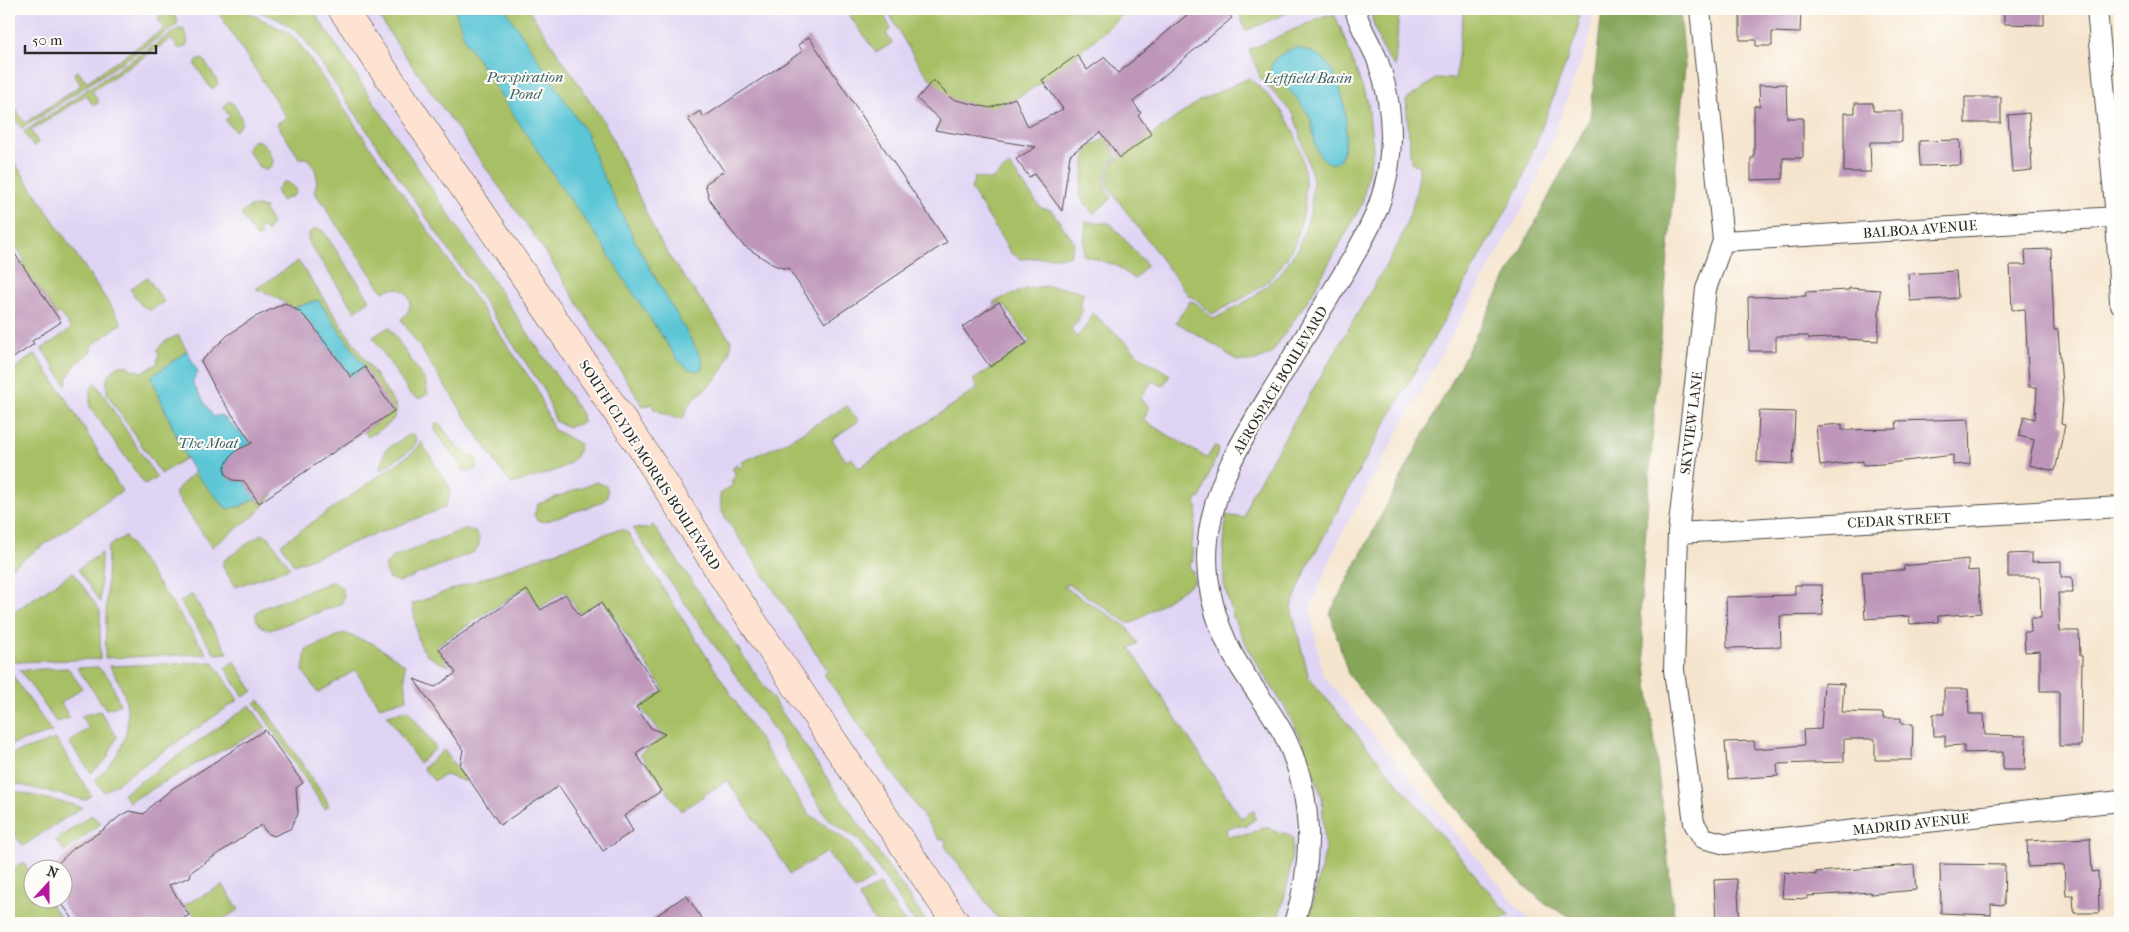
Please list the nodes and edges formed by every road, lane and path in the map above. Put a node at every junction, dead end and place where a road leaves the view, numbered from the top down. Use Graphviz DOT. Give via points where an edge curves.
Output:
graph roads {
  1 [pos="342,9"];
  2 [pos="1355,9"];
  3 [pos="1700,9"];
  4 [pos="2097,9"];
  5 [pos="2116,216"];
  6 [pos="1723,241"];
  7 [pos="2120,303"];
  8 [pos="2120,507"];
  9 [pos="1678,533"];
  10 [pos="2120,801"];
  11 [pos="1703,838"];
  12 [pos="956,923"];
  13 [pos="1294,923"];
  1 -- 12 [label="main road, SOUTH CLYDE MORRIS BOULEVARD" via="645,452 734,594"];
  2 -- 13 [label="street, AEROSPACE BOULEVARD" via="1377,60 1387,97 1391,135 1389,173 1379,208 1357,252 1237,448 1212,514 1208,542 1209,591 1220,627 1233,655 1286,739 1301,776 1306,799 1308,867"];
  3 -- 6 [label="street, SKYVIEW LANE"];
  4 -- 5 [label="street"];
  5 -- 6 [label="street, BALBOA AVENUE"];
  5 -- 7 [label="street"];
  6 -- 9 [label="street, SKYVIEW LANE" via="1706,289"];
  8 -- 9 [label="street, CEDAR STREET"];
  9 -- 11 [label="street, SKYVIEW LANE" via="1674,670 1694,823"];
  10 -- 11 [label="street, MADRID AVENUE" via="1726,844"];
}
